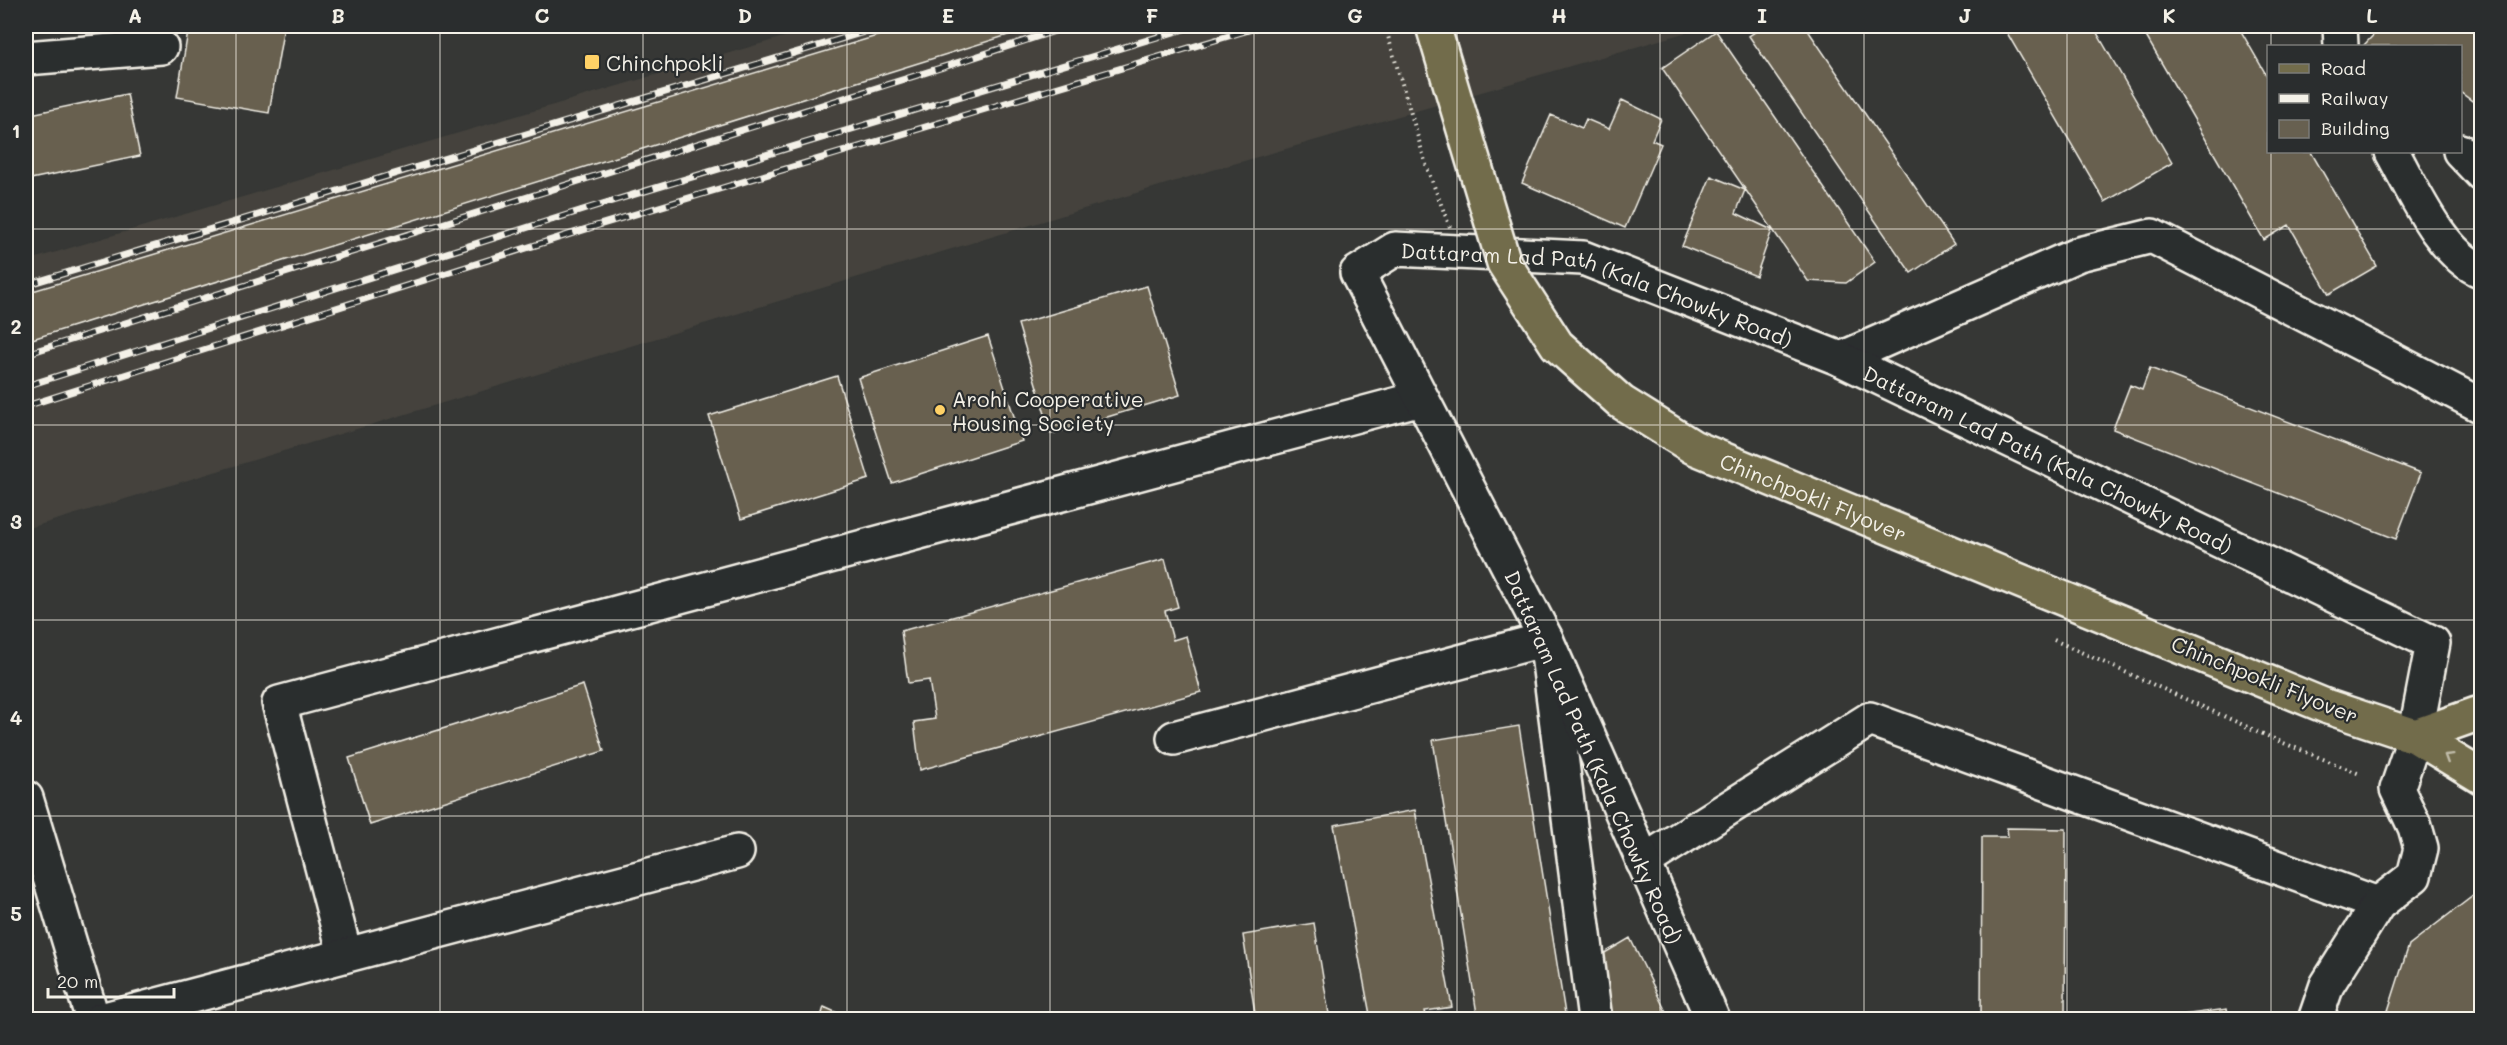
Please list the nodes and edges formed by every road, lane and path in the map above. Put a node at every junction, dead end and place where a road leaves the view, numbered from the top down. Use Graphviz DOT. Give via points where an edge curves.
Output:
graph roads {
  1 [pos="1385,26"];
  2 [pos="1433,26"];
  3 [pos="2340,26"];
  4 [pos="2341,45"];
  5 [pos="161,47"];
  6 [pos="26,57"];
  7 [pos="2393,153"];
  8 [pos="2462,153"];
  9 [pos="2481,174"];
  10 [pos="1452,234"];
  11 [pos="2481,271"];
  12 [pos="1841,359"];
  13 [pos="1422,398"];
  14 [pos="2481,406"];
  15 [pos="1545,639"];
  16 [pos="2481,715"];
  17 [pos="2415,736"];
  18 [pos="1174,738"];
  19 [pos="2481,777"];
  20 [pos="26,798"];
  21 [pos="737,852"];
  22 [pos="1643,861"];
  23 [pos="2378,904"];
  24 [pos="345,954"];
  25 [pos="93,1020"];
  26 [pos="101,1020"];
  27 [pos="1596,1020"];
  28 [pos="1713,1020"];
  29 [pos="2315,1020"];
  1 -- 10 [label="path, bridge" via="1427,168"];
  2 -- 17 [label="main road, Chinchpokli Flyover, bridge" via="1504,263 1557,345 1621,402 1693,447 2328,707"];
  3 -- 4 [label="street"];
  5 -- 6 [label="street"];
  7 -- 11 [label="street" via="2440,236 2471,267"];
  8 -- 9 [label="street"];
  12 -- 13 [label="street, Dattaram Lad Path (Kala Chowky Road)" via="1583,258 1395,249 1357,273"];
  12 -- 14 [label="street" via="2079,254 2152,236"];
  12 -- 17 [label="street, Dattaram Lad Path (Kala Chowky Road)" via="2433,643"];
  13 -- 15 [label="street, Dattaram Lad Path (Kala Chowky Road)"];
  13 -- 24 [label="street" via="279,703"];
  15 -- 18 [label="street"];
  15 -- 22 [label="street, Dattaram Lad Path (Kala Chowky Road)"];
  15 -- 27 [label="street"];
  16 -- 17 [label="main road"];
  19 -- 17 [label="main road, Chinchpokli Flyover, one-way"];
  17 -- 23 [label="street" via="2397,789 2421,848 2414,876"];
  20 -- 25 [label="street"];
  21 -- 24 [label="street"];
  22 -- 23 [label="street" via="1870,719"];
  22 -- 28 [label="street, Dattaram Lad Path (Kala Chowky Road)"];
  23 -- 29 [label="street" via="2327,985"];
  24 -- 26 [label="street"];
}
